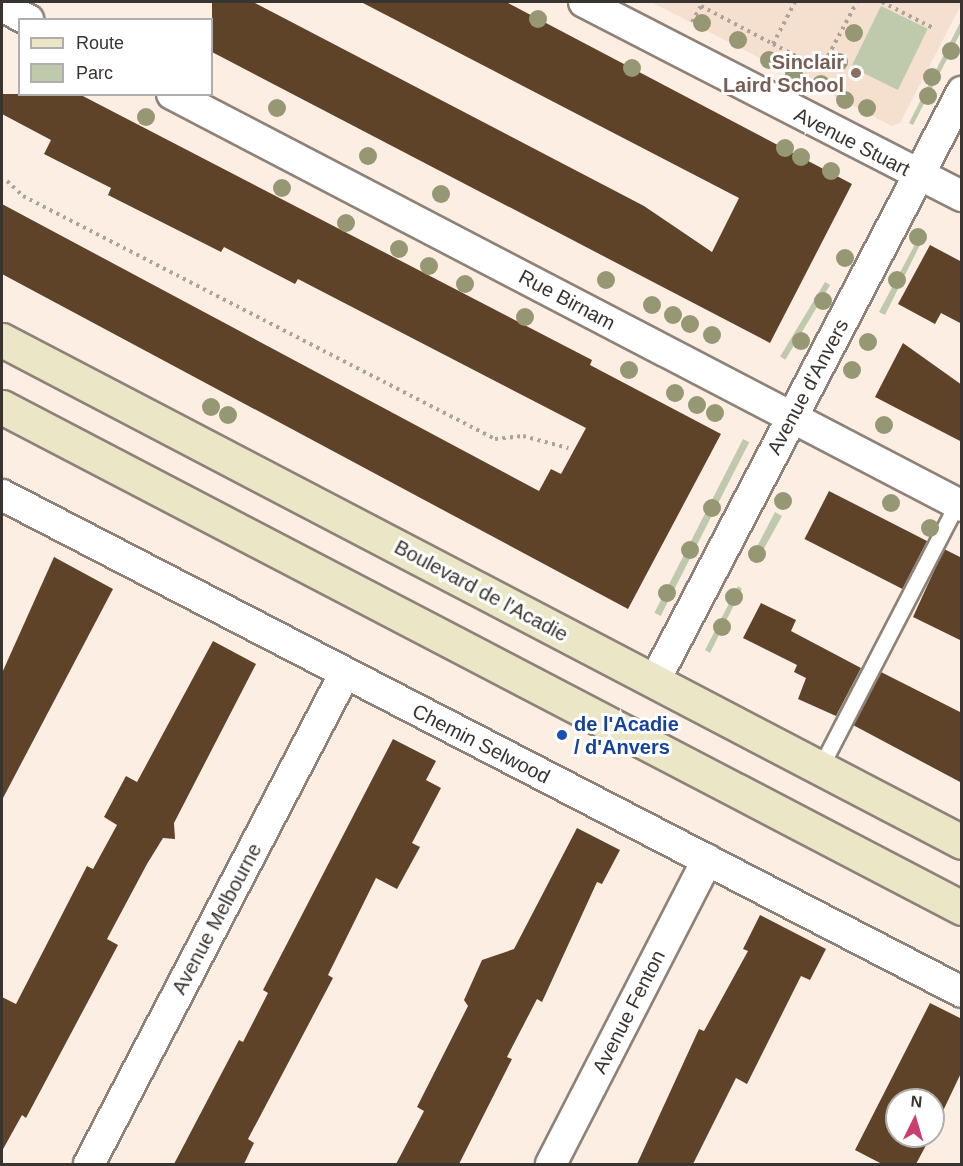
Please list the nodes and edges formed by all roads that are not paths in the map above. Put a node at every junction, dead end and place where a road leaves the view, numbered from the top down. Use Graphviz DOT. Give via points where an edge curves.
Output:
graph roads {
  1 [pos="599,5"];
  2 [pos="2,6"];
  3 [pos="24,18"];
  4 [pos="962,92"];
  5 [pos="176,96"];
  6 [pos="918,176"];
  7 [pos="962,196"];
  8 [pos="2,340"];
  9 [pos="2,407"];
  10 [pos="792,418"];
  11 [pos="3,499"];
  12 [pos="959,505"];
  13 [pos="345,673"];
  14 [pos="654,682"];
  15 [pos="820,768"];
  16 [pos="962,842"];
  17 [pos="707,860"];
  18 [pos="962,908"];
  19 [pos="962,992"];
  20 [pos="90,1164"];
  21 [pos="551,1164"];
  1 -- 6 [label="street, Avenue Stuart"];
  2 -- 3 [label="street"];
  4 -- 6 [label="street, Avenue d'Anvers"];
  5 -- 10 [label="street, Rue Birnam"];
  6 -- 7 [label="street, Avenue Stuart"];
  6 -- 10 [label="street, Avenue d'Anvers"];
  8 -- 14 [label="main road, Boulevard de l'Acadie"];
  9 -- 18 [label="main road"];
  10 -- 12 [label="street, Rue Birnam"];
  10 -- 14 [label="street, Avenue d'Anvers"];
  11 -- 13 [label="street, Chemin Selwood"];
  12 -- 15 [label="lane"];
  13 -- 17 [label="street, Chemin Selwood"];
  13 -- 20 [label="street, Avenue Melbourne"];
  14 -- 15 [label="main road, Boulevard de l'Acadie"];
  15 -- 16 [label="main road, Boulevard de l'Acadie"];
  17 -- 19 [label="street, Chemin Selwood"];
  17 -- 21 [label="street, Avenue Fenton"];
}
